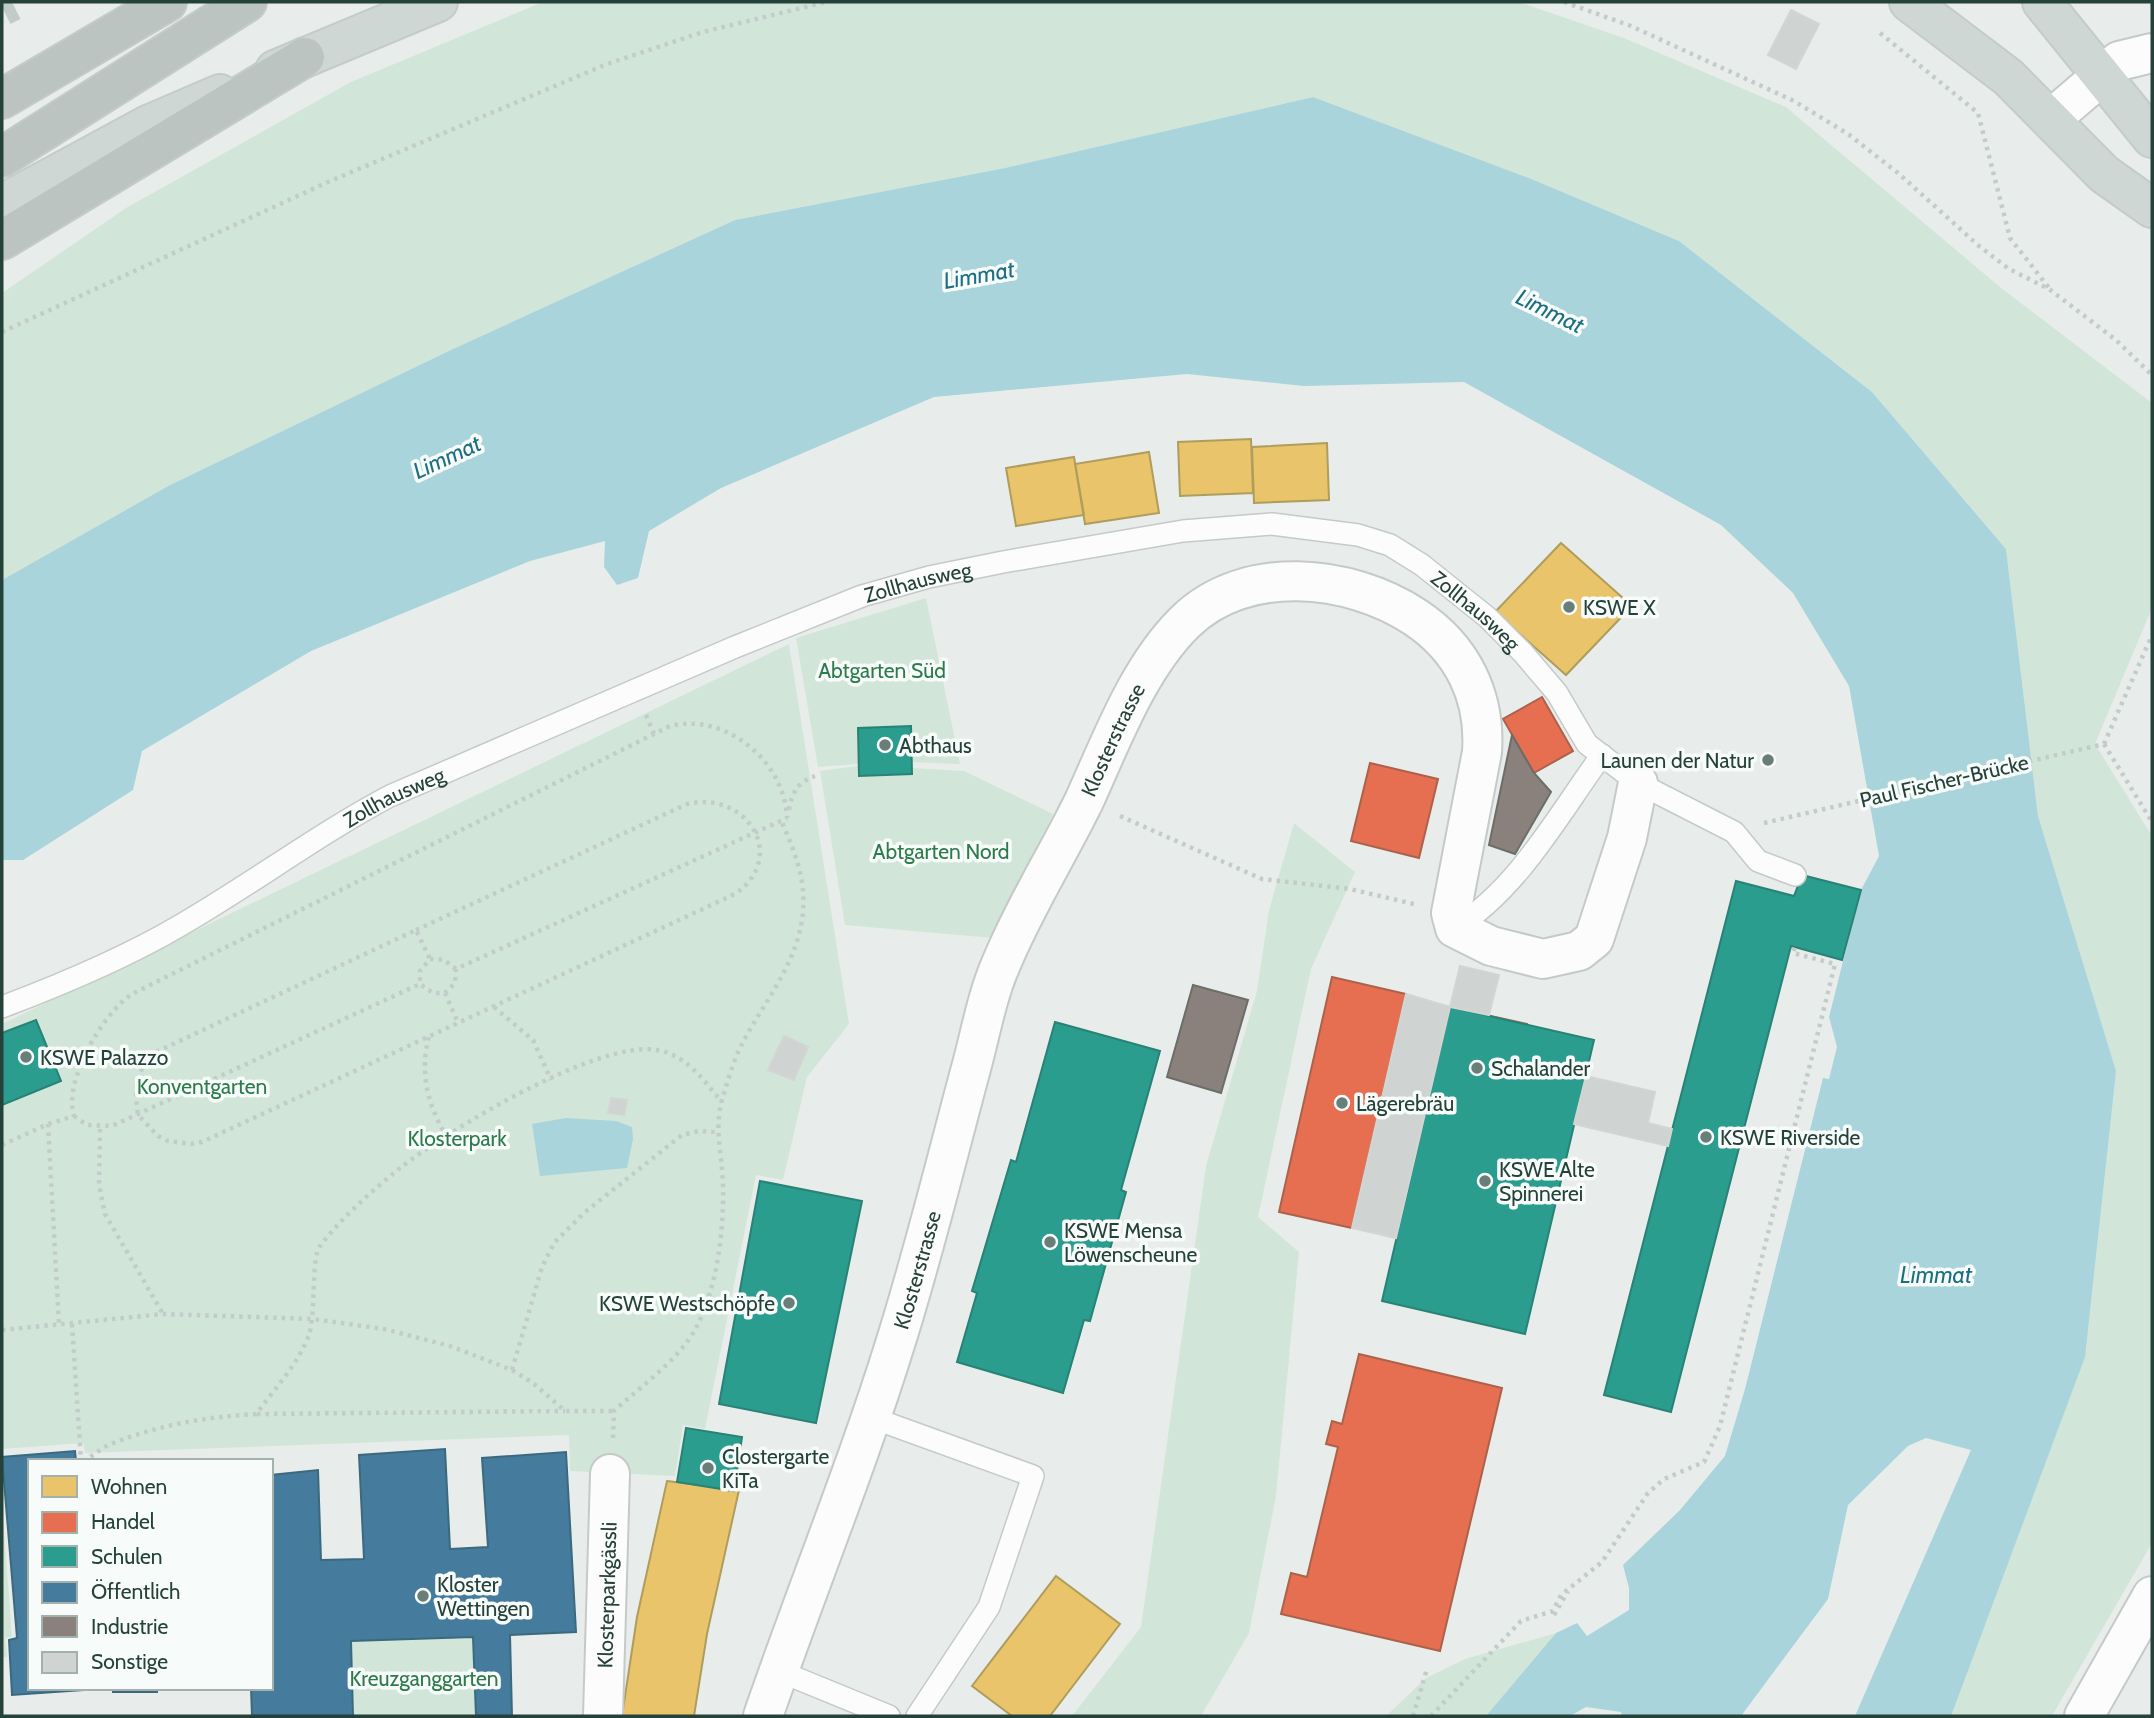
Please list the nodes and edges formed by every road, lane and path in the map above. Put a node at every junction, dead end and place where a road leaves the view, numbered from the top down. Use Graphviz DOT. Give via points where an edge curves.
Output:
graph roads {
  1 [pos="167,2"];
  2 [pos="247,2"];
  3 [pos="438,2"];
  4 [pos="826,2"];
  5 [pos="1564,2"];
  6 [pos="1909,2"];
  7 [pos="2042,2"];
  8 [pos="1880,33"];
  9 [pos="2152,53"];
  10 [pos="305,57"];
  11 [pos="2103,74"];
  12 [pos="2,99"];
  13 [pos="2051,119"];
  14 [pos="2152,138"];
  15 [pos="2,157"];
  16 [pos="2,204"];
  17 [pos="2152,208"];
  18 [pos="2,240"];
  19 [pos="2049,289"];
  20 [pos="2,331"];
  21 [pos="2152,375"];
  22 [pos="2152,635"];
  23 [pos="644,712"];
  24 [pos="654,734"];
  25 [pos="2104,744"];
  26 [pos="1602,755"];
  27 [pos="815,776"];
  28 [pos="1638,783"];
  29 [pos="1084,800"];
  30 [pos="1798,815"];
  31 [pos="787,818"];
  32 [pos="780,821"];
  33 [pos="2152,822"];
  34 [pos="756,832"];
  35 [pos="1794,875"];
  36 [pos="1453,921"];
  37 [pos="416,930"];
  38 [pos="1795,947"];
  39 [pos="430,959"];
  40 [pos="456,969"];
  41 [pos="419,984"];
  42 [pos="446,993"];
  43 [pos="2,1007"];
  44 [pos="494,1007"];
  45 [pos="458,1023"];
  46 [pos="429,1037"];
  47 [pos="551,1080"];
  48 [pos="722,1102"];
  49 [pos="138,1115"];
  50 [pos="74,1116"];
  51 [pos="47,1124"];
  52 [pos="100,1128"];
  53 [pos="717,1132"];
  54 [pos="446,1136"];
  55 [pos="2,1145"];
  56 [pos="163,1314"];
  57 [pos="313,1319"];
  58 [pos="72,1324"];
  59 [pos="59,1325"];
  60 [pos="2,1330"];
  61 [pos="512,1370"];
  62 [pos="565,1411"];
  63 [pos="614,1411"];
  64 [pos="256,1414"];
  65 [pos="870,1416"];
  66 [pos="82,1459"];
  67 [pos="85,1459"];
  68 [pos="610,1474"];
  69 [pos="2152,1596"];
  70 [pos="1427,1669"];
  71 [pos="779,1671"];
  72 [pos="603,1716"];
  73 [pos="763,1716"];
  74 [pos="889,1716"];
  75 [pos="917,1716"];
  76 [pos="1413,1716"];
  77 [pos="1431,1716"];
  78 [pos="2084,1716"];
  1 -- 12 [label="highway"];
  2 -- 15 [label="highway"];
  3 -- 10 [label="main road"];
  4 -- 20 [label="path" via="703,32 607,64 340,176"];
  5 -- 19 [label="path" via="1631,26 1794,101 1849,134 2009,269"];
  6 -- 13 [label="main road" via="2008,76"];
  7 -- 11 [label="main road"];
  8 -- 19 [label="path" via="1978,113 2010,238"];
  9 -- 11 [label="street" via="2119,61"];
  10 -- 16 [label="main road" via="148,125"];
  10 -- 18 [label="highway"];
  11 -- 13 [label="street"];
  11 -- 14 [label="main road"];
  13 -- 17 [label="main road" via="2104,174"];
  19 -- 21 [label="path" via="2116,340"];
  22 -- 25 [label="path"];
  23 -- 24 [label="path"];
  24 -- 31 [label="path" via="689,721 740,741 774,770 787,798"];
  24 -- 50 [label="path" via="132,993 116,1005 94,1038 74,1086"];
  25 -- 30 [label="path, Paul Fischer-Brücke"];
  25 -- 33 [label="path"];
  26 -- 28 [label="lane, Zollhausweg"];
  26 -- 36 [label="lane" via="1503,890 1482,912"];
  26 -- 43 [label="lane, Zollhausweg" via="1587,744 1557,693 1487,617 1390,545 1316,527 1272,524 1183,531 929,578 862,596 390,796 170,931"];
  27 -- 31 [label="path" via="797,787"];
  28 -- 35 [label="lane, Zollhausweg" via="1734,832 1758,861"];
  28 -- 36 [label="street" via="1627,838 1594,939 1579,951 1544,959 1491,946"];
  29 -- 36 [label="path" via="1262,878 1350,889"];
  29 -- 36 [label="street, Klosterstrasse" via="1114,732 1165,645 1188,619 1253,584 1288,581 1365,593 1400,607 1444,639 1460,658 1480,708 1482,752"];
  29 -- 65 [label="street, Klosterstrasse" via="999,966 896,1340"];
  31 -- 32 [label="path"];
  32 -- 34 [label="path"];
  32 -- 48 [label="path" via="799,865 803,898 800,932 780,980 742,1043"];
  34 -- 37 [label="path" via="727,805 715,801 687,804"];
  34 -- 40 [label="path"];
  34 -- 44 [label="path" via="757,867 735,894"];
  37 -- 39 [label="path"];
  37 -- 49 [label="path" via="154,1053 140,1071"];
  38 -- 77 [label="path" via="1793,953 1835,964 1720,1426 1704,1462 1664,1479 1648,1493 1602,1562 1568,1590 1554,1613 1521,1621"];
  39 -- 40 [label="path" via="444,960"];
  39 -- 41 [label="path" via="420,971"];
  40 -- 42 [label="path" via="454,983"];
  41 -- 42 [label="path" via="433,993"];
  41 -- 49 [label="path"];
  42 -- 45 [label="path"];
  44 -- 45 [label="path"];
  44 -- 47 [label="path" via="533,1040"];
  45 -- 46 [label="path"];
  46 -- 49 [label="path" via="202,1142 168,1141"];
  46 -- 54 [label="path" via="425,1061 428,1100"];
  47 -- 48 [label="path" via="601,1057 659,1050 689,1065"];
  47 -- 54 [label="path"];
  48 -- 53 [label="path"];
  49 -- 52 [label="path"];
  50 -- 51 [label="path"];
  50 -- 52 [label="path"];
  51 -- 55 [label="path"];
  51 -- 59 [label="path"];
  52 -- 56 [label="path" via="99,1184 105,1214"];
  53 -- 61 [label="path" via="682,1135 585,1212 555,1242 542,1268"];
  53 -- 63 [label="path" via="722,1208 706,1304 680,1350"];
  54 -- 57 [label="path" via="387,1179 318,1248"];
  56 -- 57 [label="path"];
  56 -- 58 [label="path"];
  57 -- 61 [label="path" via="416,1335"];
  57 -- 64 [label="path" via="296,1358"];
  58 -- 59 [label="path"];
  58 -- 66 [label="path"];
  59 -- 60 [label="path"];
  61 -- 62 [label="path"];
  62 -- 63 [label="path"];
  62 -- 64 [label="path"];
  63 -- 68 [label="path"];
  64 -- 67 [label="path" via="151,1429 104,1446"];
  65 -- 71 [label="street, Klosterstrasse"];
  65 -- 75 [label="lane" via="1033,1476 989,1607"];
  68 -- 72 [label="street, Klosterparkgässli"];
  69 -- 78 [label="street"];
  70 -- 76 [label="path"];
  71 -- 73 [label="street, Klosterstrasse"];
  71 -- 74 [label="lane"];
}
